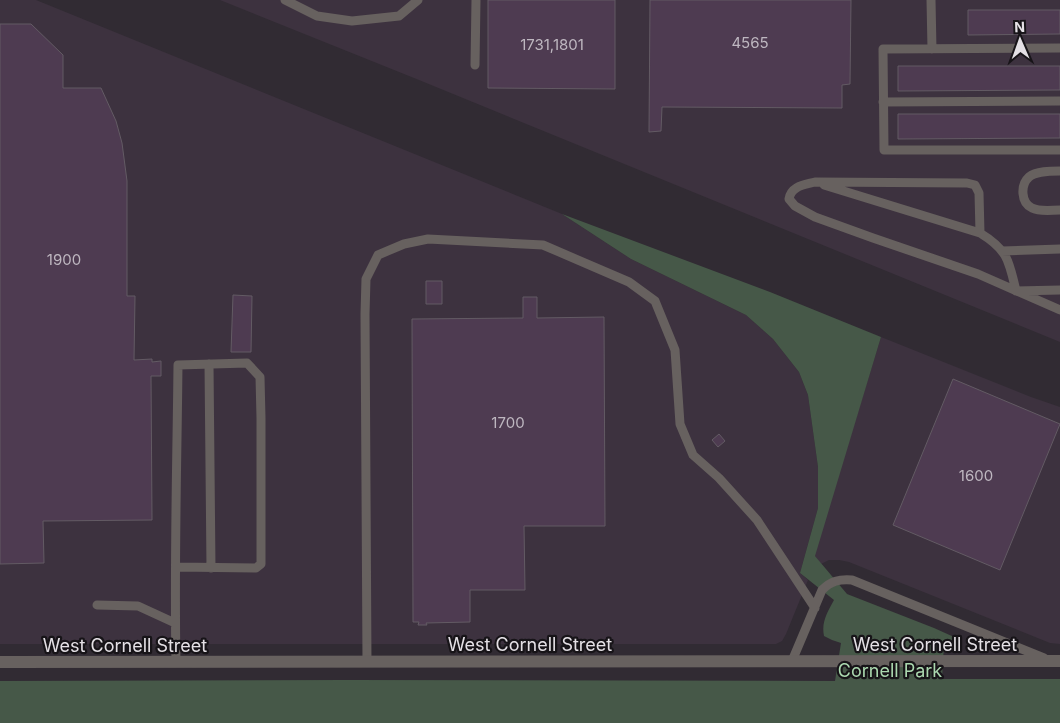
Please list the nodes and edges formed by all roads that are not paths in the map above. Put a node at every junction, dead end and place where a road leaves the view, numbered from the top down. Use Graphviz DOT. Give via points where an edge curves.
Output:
graph roads {
  1 [pos="286,0"];
  2 [pos="418,0"];
  3 [pos="476,0"];
  4 [pos="931,0"];
  5 [pos="1060,48"];
  6 [pos="932,49"];
  7 [pos="476,65"];
  8 [pos="1060,101"];
  9 [pos="883,102"];
  10 [pos="1060,150"];
  11 [pos="1060,171"];
  12 [pos="815,182"];
  13 [pos="1060,210"];
  14 [pos="980,233"];
  15 [pos="1060,249"];
  16 [pos="1002,250"];
  17 [pos="1060,290"];
  18 [pos="1016,291"];
  19 [pos="1060,310"];
  20 [pos="210,364"];
  21 [pos="176,567"];
  22 [pos="211,568"];
  23 [pos="97,605"];
  24 [pos="815,608"];
  25 [pos="175,623"];
  26 [pos="792,661"];
  27 [pos="1055,661"];
  28 [pos="0,662"];
  29 [pos="176,662"];
  30 [pos="367,662"];
  1 -- 2 [label="lane" via="317,16 352,21 399,16"];
  3 -- 7 [label="lane"];
  4 -- 6 [label="lane"];
  5 -- 6 [label="lane"];
  6 -- 9 [label="lane" via="883,49"];
  8 -- 9 [label="lane"];
  9 -- 10 [label="lane" via="884,150"];
  11 -- 13 [label="lane" via="1035,173 1028,177 1023,194 1025,202 1032,208"];
  12 -- 14 [label="lane"];
  12 -- 14 [label="lane" via="975,185 979,193"];
  12 -- 18 [label="lane" via="796,187 790,193 789,199 795,206 815,217 978,274"];
  14 -- 16 [label="lane"];
  15 -- 16 [label="lane"];
  16 -- 18 [label="lane"];
  17 -- 18 [label="lane"];
  18 -- 19 [label="lane"];
  20 -- 21 [label="lane" via="178,366"];
  20 -- 22 [label="lane"];
  20 -- 22 [label="lane" via="247,363 260,377 261,418 261,564 256,568"];
  21 -- 22 [label="lane"];
  21 -- 25 [label="lane"];
  23 -- 25 [label="lane" via="138,606"];
  24 -- 26 [label="lane"];
  24 -- 27 [label="lane" via="827,585 842,579 852,580"];
  24 -- 30 [label="lane" via="757,520 693,455 680,424 676,350 655,301 629,282 543,245 428,239 404,244 378,255 366,279"];
  25 -- 29 [label="lane"];
  26 -- 27 [label="street, West Cornell Street"];
  26 -- 30 [label="street, West Cornell Street"];
  28 -- 29 [label="street, West Cornell Street"];
  29 -- 30 [label="street, West Cornell Street"];
}
